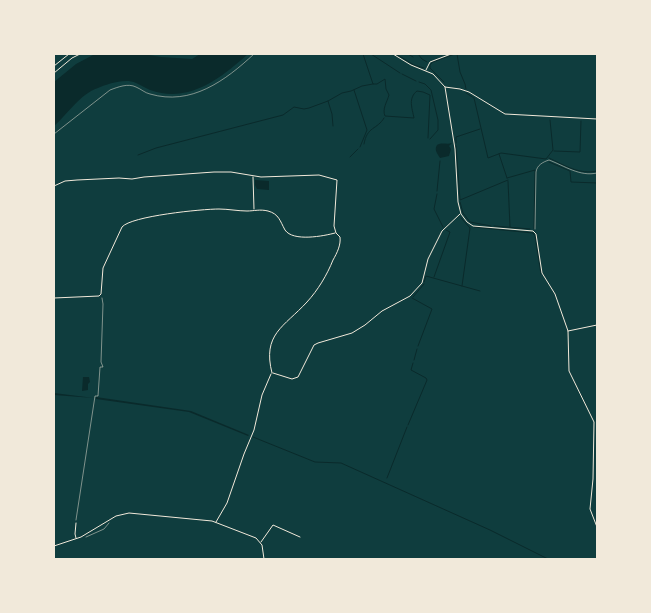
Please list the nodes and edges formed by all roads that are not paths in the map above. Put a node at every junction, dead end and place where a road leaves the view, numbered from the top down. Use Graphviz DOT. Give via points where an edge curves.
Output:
graph roads {
  1 [pos="69,54"];
  2 [pos="80,54"];
  3 [pos="393,54"];
  4 [pos="451,54"];
  5 [pos="54,66"];
  6 [pos="426,71"];
  7 [pos="54,73"];
  8 [pos="445,86"];
  9 [pos="597,119"];
  10 [pos="253,176"];
  11 [pos="54,186"];
  12 [pos="254,210"];
  13 [pos="461,214"];
  14 [pos="336,233"];
  15 [pos="54,298"];
  16 [pos="597,325"];
  17 [pos="568,331"];
  18 [pos="272,373"];
  19 [pos="215,522"];
  20 [pos="76,523"];
  21 [pos="597,527"];
  22 [pos="300,537"];
  23 [pos="76,539"];
  24 [pos="261,543"];
  25 [pos="54,546"];
  26 [pos="264,559"];
  1 -- 5 [label="street"];
  2 -- 7 [label="street"];
  3 -- 6 [label="street"];
  4 -- 6 [label="street" via="430,62"];
  6 -- 8 [label="street"];
  8 -- 9 [label="street" via="469,92 505,114"];
  8 -- 13 [label="street" via="455,148 456,183"];
  10 -- 11 [label="street" via="214,172 132,179 65,181"];
  10 -- 12 [label="street"];
  10 -- 14 [label="street" via="319,175 337,180 334,226"];
  12 -- 14 [label="street" via="276,214 286,231 294,235 306,238"];
  12 -- 15 [label="street" via="217,209 169,213 124,224 104,264 101,294"];
  13 -- 17 [label="street" via="473,226 534,232 542,273 555,294"];
  13 -- 18 [label="street" via="442,231 428,259 422,283 410,296 359,329 314,345 298,378 292,379"];
  14 -- 18 [label="street" via="340,237 340,244 325,277 308,301 272,341 268,354"];
  16 -- 17 [label="street"];
  17 -- 21 [label="street" via="570,372 594,422 590,509"];
  18 -- 19 [label="street" via="262,395 256,423 227,503"];
  19 -- 23 [label="street" via="120,514"];
  19 -- 24 [label="street" via="253,536"];
  20 -- 23 [label="street"];
  22 -- 24 [label="street" via="273,524"];
  23 -- 25 [label="street"];
  24 -- 26 [label="street"];
}
